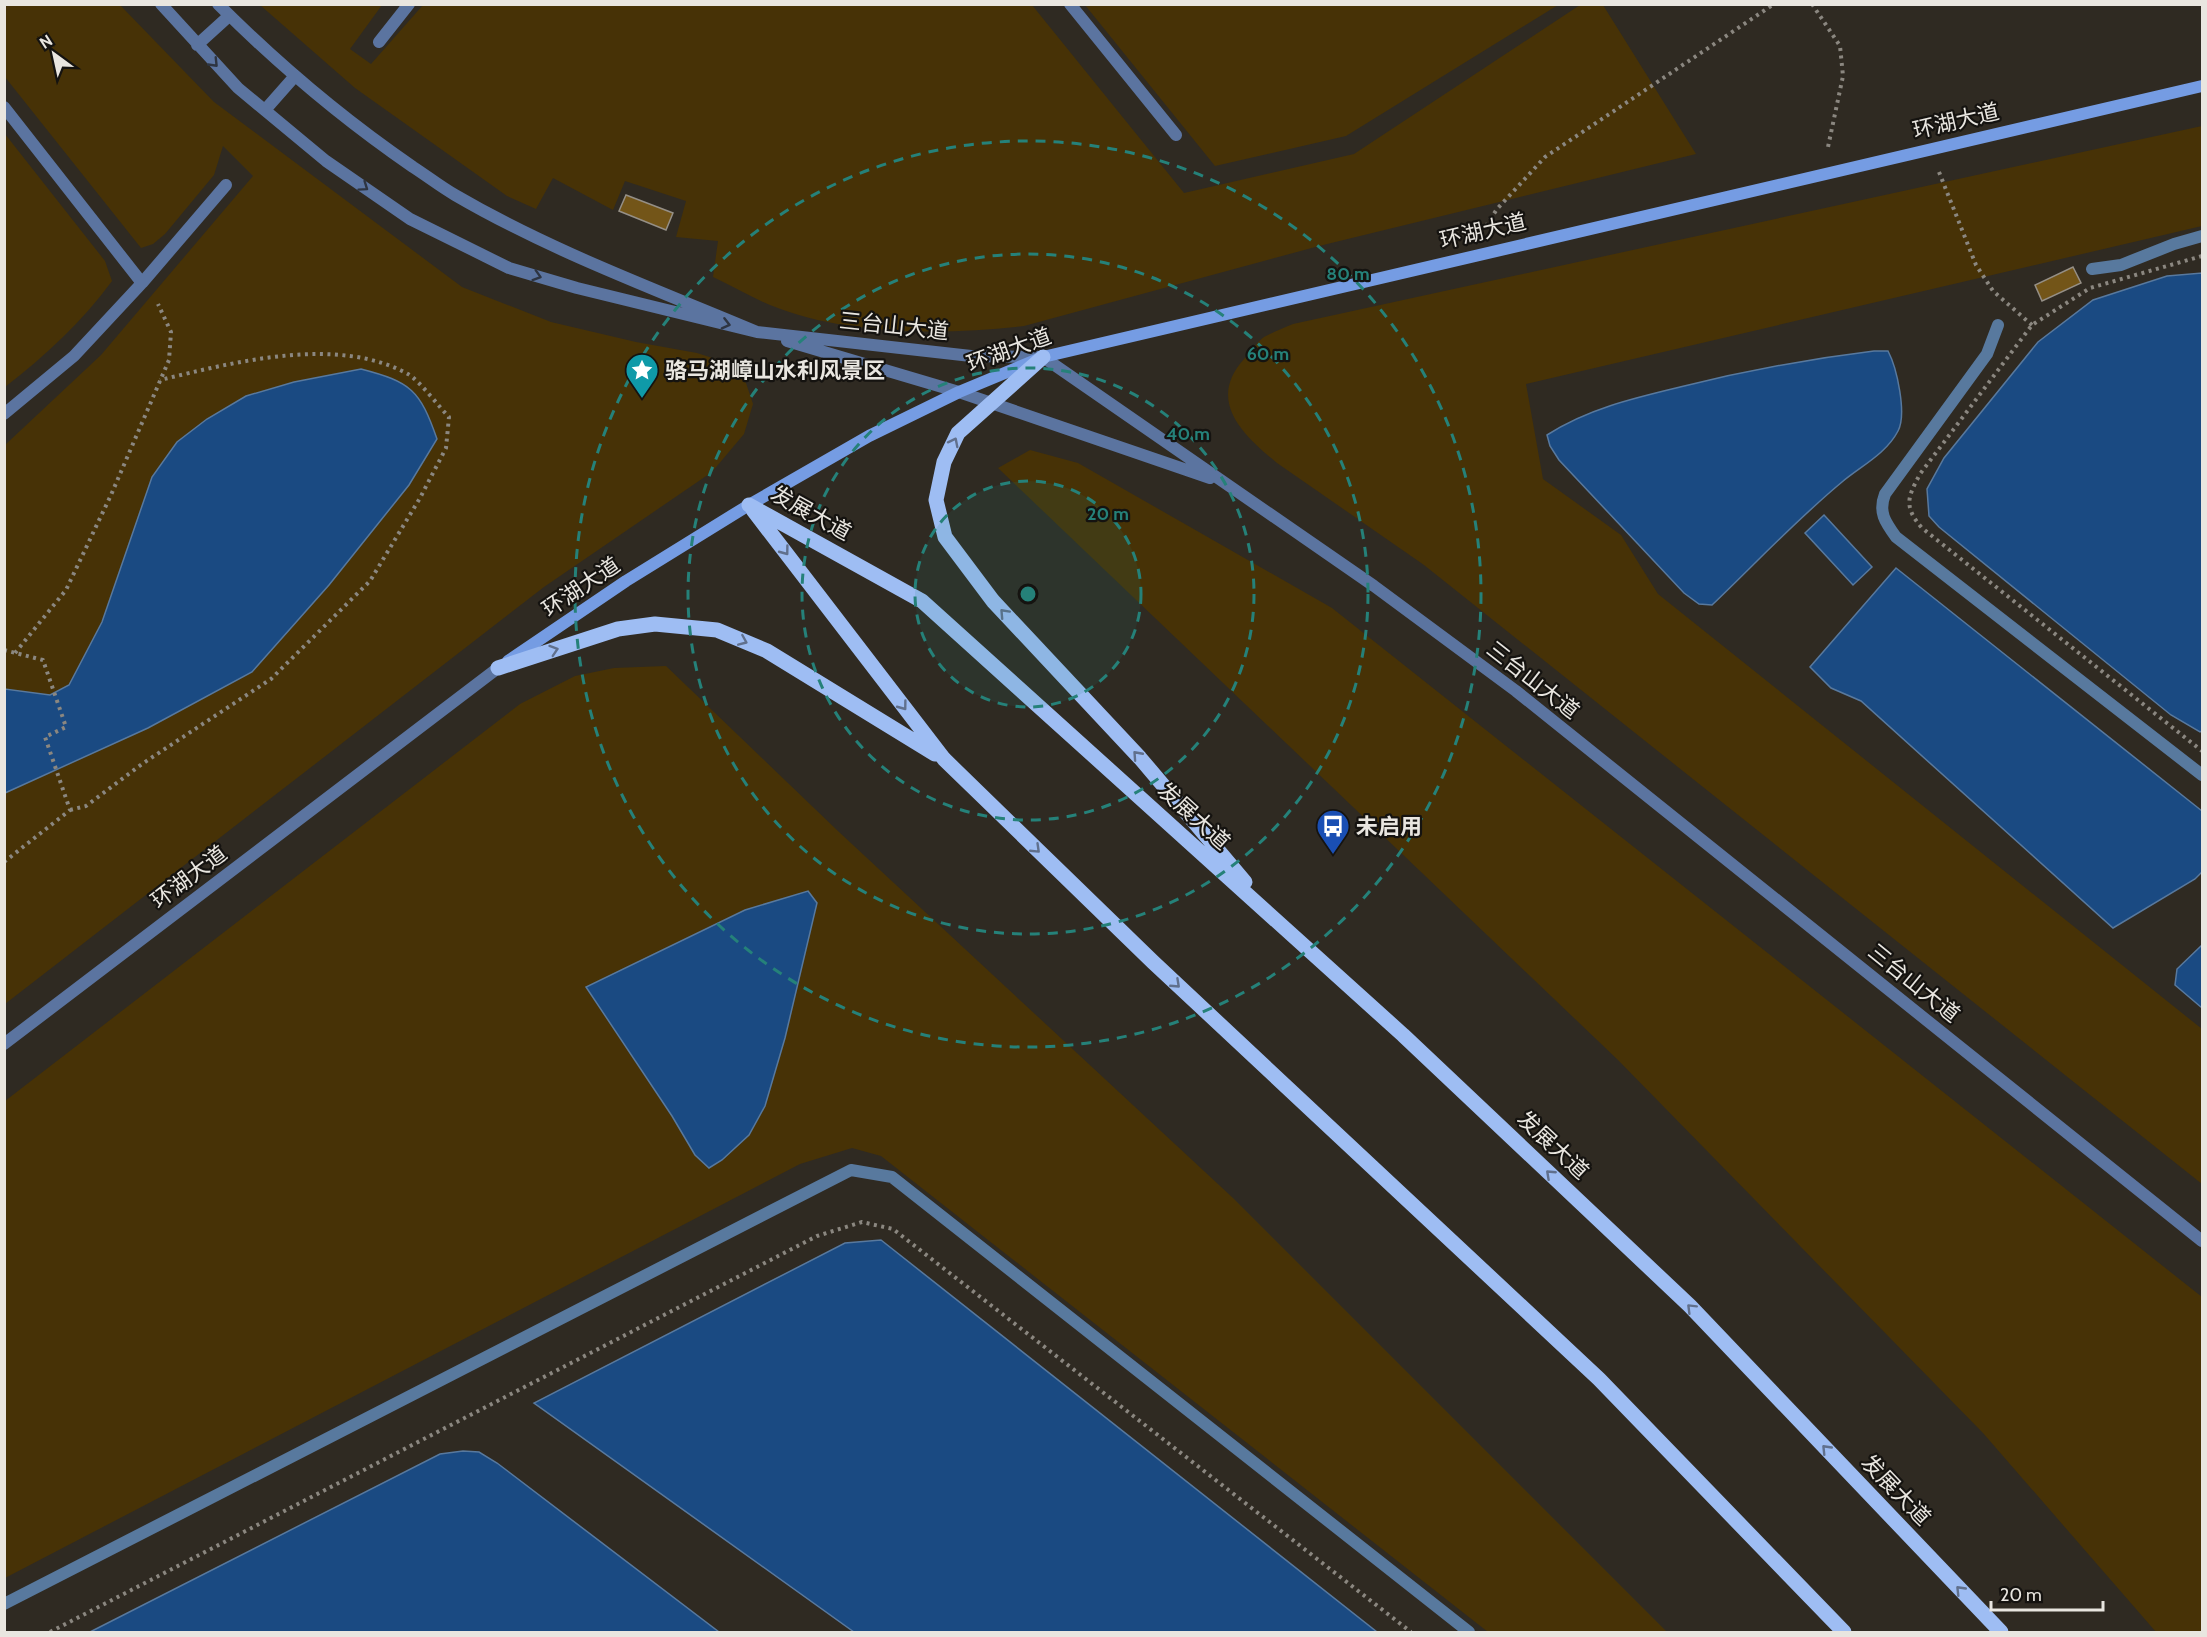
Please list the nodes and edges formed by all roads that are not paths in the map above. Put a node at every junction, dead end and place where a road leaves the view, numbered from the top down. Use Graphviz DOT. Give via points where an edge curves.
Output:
graph roads {
  1 [pos="161,4"];
  2 [pos="218,4"];
  3 [pos="409,4"];
  4 [pos="1070,4"];
  5 [pos="229,16"];
  6 [pos="378,42"];
  7 [pos="197,45"];
  8 [pos="295,76"];
  9 [pos="2202,86"];
  10 [pos="4,107"];
  11 [pos="265,110"];
  12 [pos="1176,135"];
  13 [pos="226,185"];
  14 [pos="142,283"];
  15 [pos="757,332"];
  16 [pos="1043,357"];
  17 [pos="959,392"];
  18 [pos="992,403"];
  19 [pos="4,414"];
  20 [pos="1223,483"];
  21 [pos="749,505"];
  22 [pos="498,668"];
  23 [pos="944,759"];
  24 [pos="1284,928"];
  25 [pos="4,1044"];
  26 [pos="2202,1241"];
  27 [pos="1844,1632"];
  28 [pos="2001,1632"];
  1 -- 7 [label="street"];
  2 -- 5 [label="street"];
  3 -- 6 [label="street"];
  4 -- 12 [label="street"];
  5 -- 7 [label="street"];
  5 -- 8 [label="street"];
  7 -- 11 [label="street, one-way"];
  8 -- 11 [label="street"];
  8 -- 15 [label="street" via="379,143 454,195 562,251"];
  9 -- 16 [label="main road, 环湖大道"];
  10 -- 14 [label="street"];
  11 -- 15 [label="street, one-way" via="326,161 410,219 509,268"];
  13 -- 14 [label="street"];
  14 -- 19 [label="street" via="74,356"];
  15 -- 16 [label="street, 三台山大道" via="971,356"];
  15 -- 17 [label="street"];
  16 -- 17 [label="main road, 环湖大道"];
  16 -- 18 [label="main road"];
  16 -- 20 [label="street, 三台山大道"];
  17 -- 18 [label="street"];
  17 -- 21 [label="main road, 环湖大道" via="869,436"];
  18 -- 20 [label="street"];
  24 -- 18 [label="main road, one-way" via="1140,758 993,601 945,537 936,500 944,462 958,433"];
  20 -- 26 [label="street, 三台山大道" via="1374,586 1516,691"];
  21 -- 22 [label="main road, 环湖大道" via="626,581"];
  21 -- 23 [label="main road, 发展大道, one-way"];
  21 -- 24 [label="main road, 发展大道" via="922,601"];
  22 -- 23 [label="main road, one-way" via="618,629 655,624 717,630 767,651"];
  22 -- 25 [label="street, 环湖大道"];
  23 -- 27 [label="main road, 发展大道, one-way" via="1153,962 1599,1379"];
  28 -- 24 [label="main road, 发展大道, one-way" via="1690,1306"];
}
